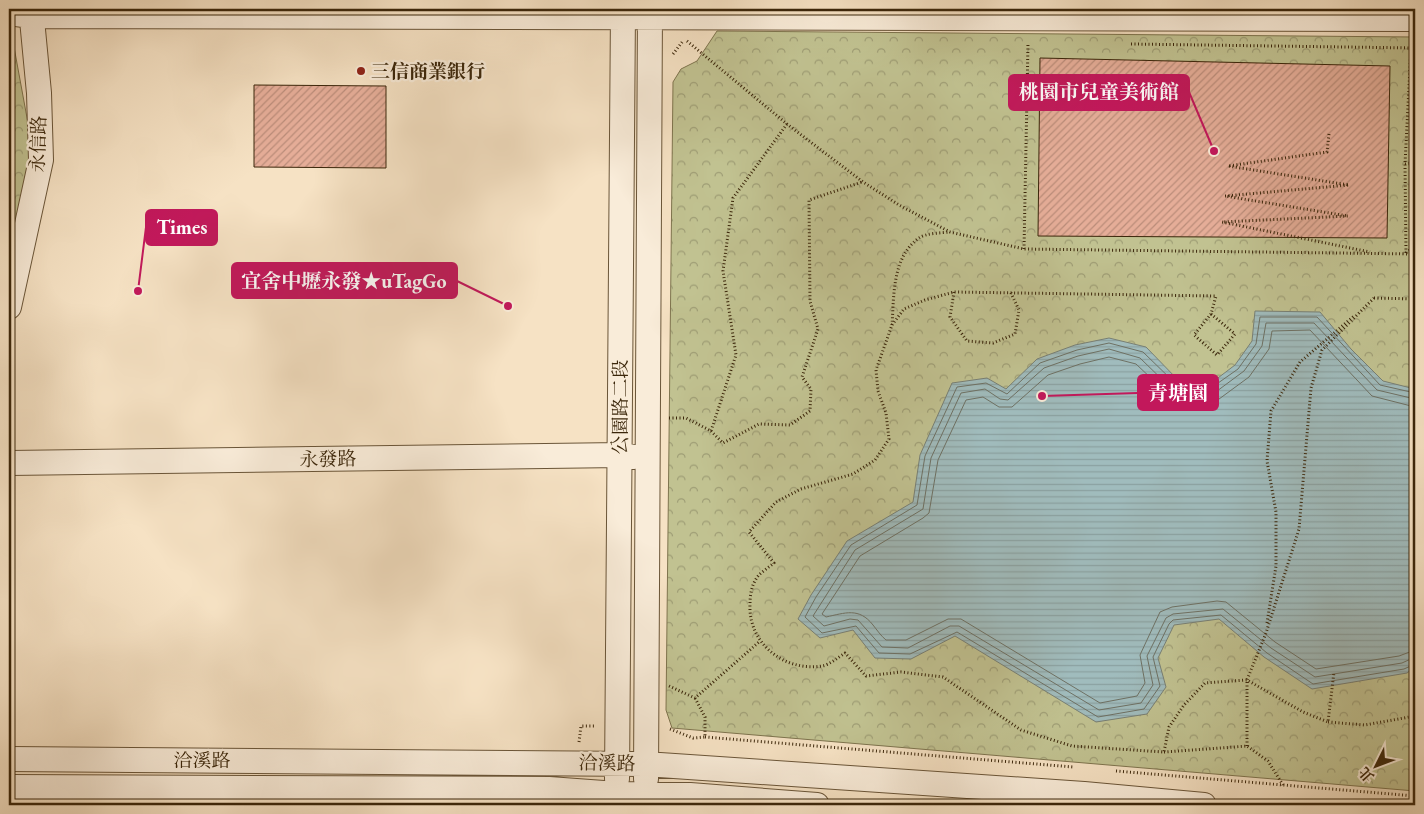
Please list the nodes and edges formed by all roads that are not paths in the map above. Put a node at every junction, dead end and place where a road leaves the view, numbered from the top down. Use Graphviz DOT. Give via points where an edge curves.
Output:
graph roads {
  1 [pos="24,12"];
  2 [pos="623,13"];
  3 [pos="650,13"];
  4 [pos="1415,19"];
  5 [pos="9,307"];
  6 [pos="620,455"];
  7 [pos="646,459"];
  8 [pos="9,463"];
  9 [pos="9,759"];
  10 [pos="616,763"];
  11 [pos="645,764"];
  12 [pos="9,787"];
  13 [pos="617,800"];
  14 [pos="646,800"];
  15 [pos="817,805"];
  16 [pos="1204,805"];
  1 -- 2 [label="street"];
  1 -- 5 [label="street, 永信路" via="39,93 42,160"];
  2 -- 3 [label="street"];
  2 -- 6 [label="street, 公園路二段"];
  3 -- 4 [label="street" via="673,17"];
  3 -- 7 [label="street, 公園路二段"];
  6 -- 7 [label="street, 永發路"];
  6 -- 8 [label="street, 永發路"];
  6 -- 10 [label="street, 公園路二段"];
  7 -- 11 [label="street, 公園路二段"];
  9 -- 10 [label="street, 洽溪路"];
  10 -- 11 [label="street, 洽溪路"];
  10 -- 13 [label="street, 公園路二段"];
  11 -- 14 [label="street, 公園路二段"];
  11 -- 16 [label="street, 洽溪路"];
  12 -- 13 [label="street, 洽溪路" via="549,789"];
  13 -- 14 [label="street, 洽溪路"];
  14 -- 15 [label="street, 洽溪路"];
}
